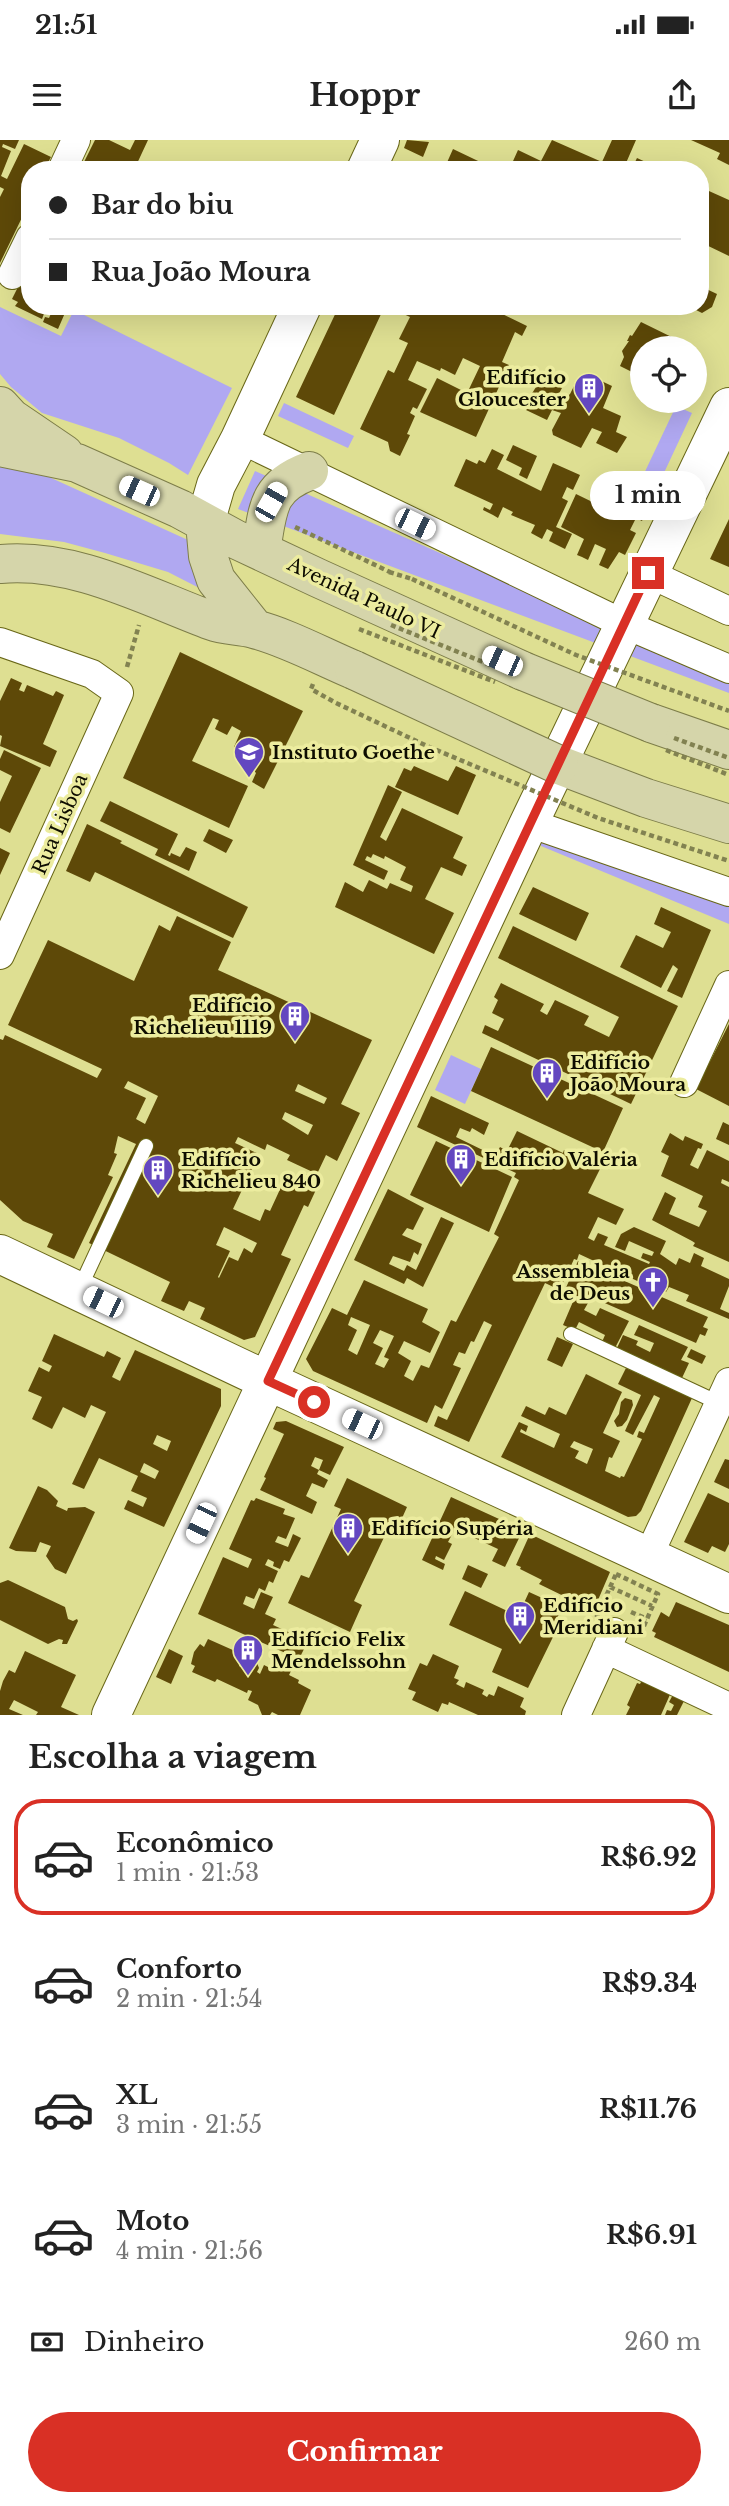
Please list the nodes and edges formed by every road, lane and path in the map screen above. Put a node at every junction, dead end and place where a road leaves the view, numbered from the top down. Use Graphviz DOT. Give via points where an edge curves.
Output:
graph roads {
  1 [pos="76,140"];
  2 [pos="380,140"];
  3 [pos="66,161"];
  4 [pos="370,161"];
  5 [pos="21,256"];
  6 [pos="12,275"];
  7 [pos="298,315"];
  8 [pos="0,406"];
  9 [pos="729,407"];
  10 [pos="240,439"];
  11 [pos="0,447"];
  12 [pos="77,463"];
  13 [pos="309,471"];
  14 [pos="205,523"];
  15 [pos="264,532"];
  16 [pos="0,564"];
  17 [pos="390,572"];
  18 [pos="648,573"];
  19 [pos="412,579"];
  20 [pos="148,594"];
  21 [pos="729,611"];
  22 [pos="624,624"];
  23 [pos="255,629"];
  24 [pos="0,642"];
  25 [pos="729,669"];
  26 [pos="119,693"];
  27 [pos="729,712"];
  28 [pos="729,750"];
  29 [pos="529,823"];
  30 [pos="729,824"];
  31 [pos="729,892"];
  32 [pos="0,955"];
  33 [pos="729,985"];
  34 [pos="684,1083"];
  35 [pos="146,1146"];
  36 [pos="0,1254"];
  37 [pos="79,1290"];
  38 [pos="571,1334"];
  39 [pos="268,1381"];
  40 [pos="724,1392"];
  41 [pos="648,1557"];
  42 [pos="610,1587"];
  43 [pos="729,1594"];
  44 [pos="652,1606"];
  45 [pos="729,1707"];
  46 [pos="111,1715"];
  47 [pos="576,1715"];
  1 -- 3 [label="street"];
  2 -- 4 [label="street"];
  5 -- 6 [label="street"];
  7 -- 10 [label="street"];
  8 -- 12 [label="main road"];
  9 -- 18 [label="street"];
  10 -- 13 [label="street"];
  10 -- 14 [label="street" via="216,485"];
  11 -- 12 [label="main road, Avenida Paulo VI"];
  12 -- 14 [label="main road, Avenida Paulo VI"];
  13 -- 15 [label="main road" via="280,487"];
  13 -- 22 [label="street"];
  14 -- 15 [label="main road, Avenida Paulo VI"];
  14 -- 23 [label="main road" via="216,580"];
  15 -- 17 [label="path"];
  15 -- 28 [label="main road, Avenida Paulo VI, bridge" via="394,613 523,671"];
  16 -- 20 [label="main road" via="67,570"];
  18 -- 21 [label="street"];
  18 -- 22 [label="street"];
  19 -- 27 [label="path, bridge" via="576,655"];
  20 -- 23 [label="main road" via="215,622"];
  20 -- 26 [label="path"];
  22 -- 25 [label="street"];
  22 -- 29 [label="street"];
  23 -- 30 [label="main road, bridge" via="559,765"];
  24 -- 26 [label="street" via="92,674"];
  26 -- 32 [label="street, Rua Lisboa"];
  29 -- 31 [label="street"];
  29 -- 39 [label="street"];
  33 -- 34 [label="street"];
  35 -- 37 [label="lane"];
  36 -- 37 [label="street"];
  37 -- 39 [label="street"];
  38 -- 40 [label="lane"];
  39 -- 41 [label="street"];
  39 -- 46 [label="street"];
  40 -- 41 [label="street"];
  41 -- 43 [label="street"];
  42 -- 44 [label="path"];
  42 -- 44 [label="path" via="616,1574 658,1594"];
  42 -- 44 [label="path" via="597,1616 640,1635"];
  45 -- 47 [label="street" via="610,1641"];
}
